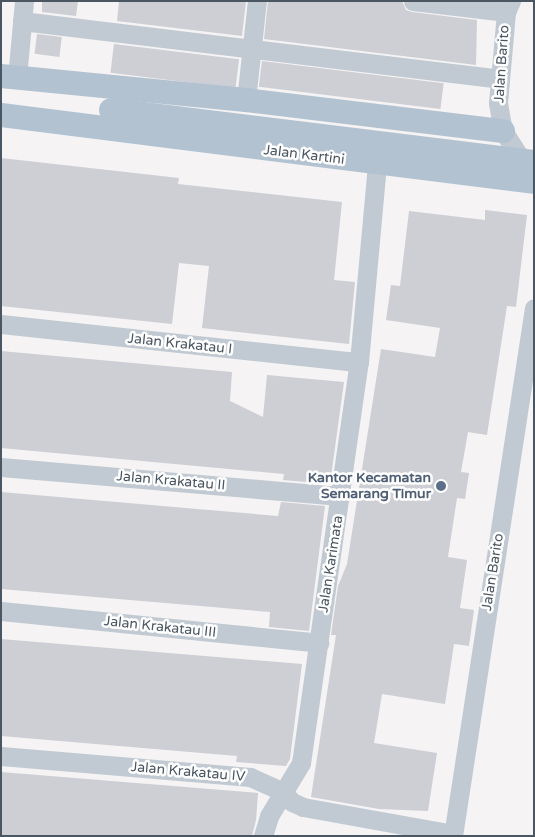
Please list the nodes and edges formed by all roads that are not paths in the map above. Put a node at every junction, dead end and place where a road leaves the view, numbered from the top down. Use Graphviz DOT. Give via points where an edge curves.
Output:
graph roads {
  1 [pos="24,1"];
  2 [pos="257,1"];
  3 [pos="414,1"];
  4 [pos="508,6"];
  5 [pos="22,21"];
  6 [pos="252,46"];
  7 [pos="9,77"];
  8 [pos="499,79"];
  9 [pos="80,85"];
  10 [pos="246,100"];
  11 [pos="109,109"];
  12 [pos="1,115"];
  13 [pos="74,123"];
  14 [pos="503,131"];
  15 [pos="534,162"];
  16 [pos="377,164"];
  17 [pos="534,180"];
  18 [pos="534,308"];
  19 [pos="1,324"];
  20 [pos="359,362"];
  21 [pos="1,466"];
  22 [pos="341,496"];
  23 [pos="1,611"];
  24 [pos="319,643"];
  25 [pos="1,756"];
  26 [pos="283,792"];
  27 [pos="453,835"];
  28 [pos="263,836"];
  1 -- 5 [label="street"];
  2 -- 6 [label="street"];
  3 -- 4 [label="street"];
  4 -- 8 [label="street, Jalan Barito"];
  5 -- 6 [label="street"];
  5 -- 7 [label="street"];
  6 -- 8 [label="street"];
  6 -- 10 [label="street"];
  7 -- 9 [label="main road"];
  8 -- 14 [label="street, Jalan Barito" via="498,103"];
  9 -- 10 [label="main road"];
  9 -- 11 [label="main road"];
  10 -- 14 [label="main road"];
  11 -- 13 [label="main road, Jalan Kartini"];
  11 -- 15 [label="main road, Jalan Kartini"];
  12 -- 13 [label="main road, Jalan Kartini"];
  13 -- 16 [label="main road, Jalan Kartini"];
  14 -- 17 [label="street, Jalan Barito"];
  16 -- 17 [label="main road, Jalan Kartini"];
  16 -- 20 [label="street, Jalan Karimata"];
  18 -- 27 [label="street, Jalan Barito"];
  19 -- 20 [label="street, Jalan Krakatau I"];
  20 -- 22 [label="street, Jalan Karimata"];
  21 -- 22 [label="street, Jalan Krakatau II"];
  22 -- 24 [label="street, Jalan Karimata"];
  23 -- 24 [label="street, Jalan Krakatau III"];
  24 -- 26 [label="street, Jalan Karimata" via="301,763"];
  25 -- 26 [label="street, Jalan Krakatau IV" via="250,777"];
  26 -- 27 [label="street, Jalan Krakatau IV" via="303,808"];
  26 -- 28 [label="street, Jalan Karimata" via="269,816"];
}
